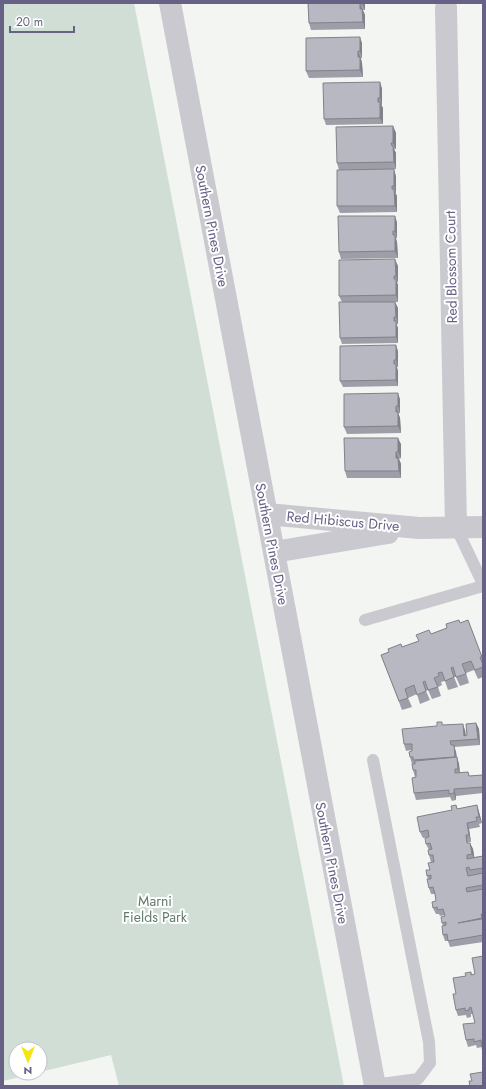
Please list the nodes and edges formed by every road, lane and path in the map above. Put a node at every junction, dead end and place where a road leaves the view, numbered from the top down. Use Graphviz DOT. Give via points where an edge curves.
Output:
graph roads {
  1 [pos="170,3"];
  2 [pos="446,8"];
  3 [pos="267,514"];
  4 [pos="456,527"];
  5 [pos="483,527"];
  6 [pos="419,528"];
  7 [pos="274,552"];
  8 [pos="483,585"];
  9 [pos="365,620"];
  10 [pos="373,760"];
  11 [pos="420,1082"];
  12 [pos="374,1086"];
  1 -- 3 [label="street, Southern Pines Drive"];
  2 -- 4 [label="street, Red Blossom Court"];
  3 -- 6 [label="street, Red Hibiscus Drive"];
  3 -- 7 [label="street, Southern Pines Drive"];
  4 -- 5 [label="street, Red Hibiscus Drive"];
  4 -- 6 [label="street, Red Hibiscus Drive"];
  4 -- 8 [label="lane"];
  6 -- 7 [label="street, Red Hibiscus Drive"];
  7 -- 12 [label="street, Southern Pines Drive"];
  8 -- 9 [label="lane"];
  10 -- 11 [label="lane" via="429,1042 430,1063"];
  11 -- 12 [label="lane"];
}
